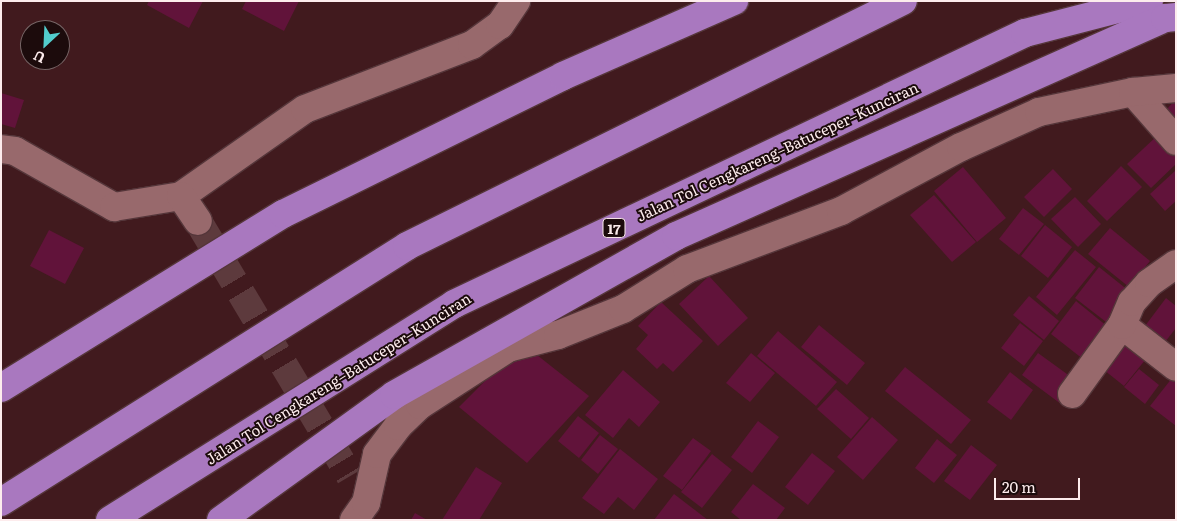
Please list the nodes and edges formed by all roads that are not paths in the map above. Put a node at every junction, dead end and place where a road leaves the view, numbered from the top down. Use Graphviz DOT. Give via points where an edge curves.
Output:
graph roads {
  1 [pos="516,1"];
  2 [pos="734,1"];
  3 [pos="903,1"];
  4 [pos="1149,1"];
  5 [pos="1176,17"];
  6 [pos="1176,88"];
  7 [pos="1132,92"];
  8 [pos="1176,140"];
  9 [pos="1,149"];
  10 [pos="181,196"];
  11 [pos="198,221"];
  12 [pos="1176,264"];
  13 [pos="1122,325"];
  14 [pos="1176,368"];
  15 [pos="1,388"];
  16 [pos="1072,394"];
  17 [pos="350,476"];
  18 [pos="1,502"];
  19 [pos="360,512"];
  20 [pos="110,520"];
  21 [pos="221,520"];
  1 -- 10 [label="street" via="500,25 472,45 305,109"];
  2 -- 15 [label="highway" via="563,76 282,214"];
  3 -- 18 [label="highway" via="407,246"];
  4 -- 20 [label="highway, Jalan Tol Cengkareng–Batuceper–Kunciran / 17" via="1025,33 454,304"];
  5 -- 21 [label="highway" via="1165,18 676,236 394,395"];
  6 -- 7 [label="street"];
  7 -- 8 [label="street"];
  7 -- 19 [label="street" via="1039,112 961,147 842,211 688,269 623,309 568,332 508,348 420,405 398,426 377,454"];
  9 -- 10 [label="street" via="15,151 114,207"];
  10 -- 11 [label="street"];
  12 -- 13 [label="street" via="1149,283 1132,302"];
  13 -- 14 [label="street"];
  13 -- 16 [label="street"];
  17 -- 19 [label="street"];
}
